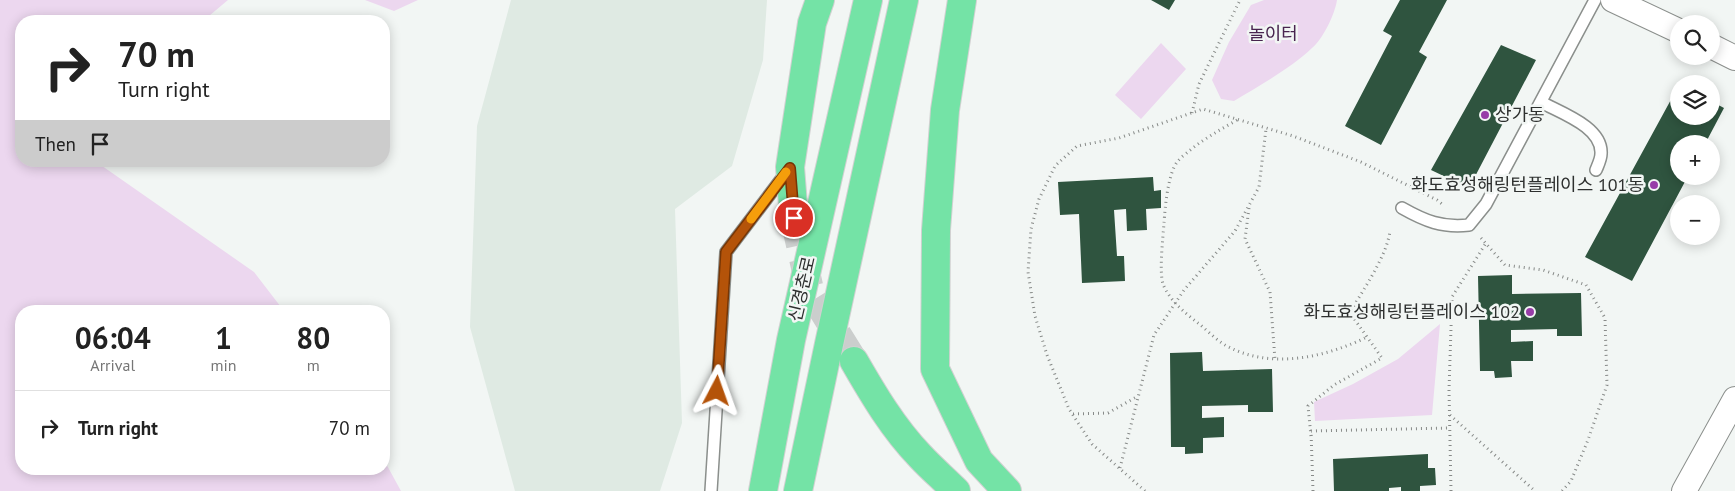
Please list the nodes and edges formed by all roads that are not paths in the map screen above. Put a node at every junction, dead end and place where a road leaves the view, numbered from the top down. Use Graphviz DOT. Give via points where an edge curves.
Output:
graph roads {
  1 [pos="820,0"];
  2 [pos="868,0"];
  3 [pos="904,0"];
  4 [pos="962,0"];
  5 [pos="1595,0"];
  6 [pos="1613,0"];
  7 [pos="1670,27"];
  8 [pos="1720,50"];
  9 [pos="1735,58"];
  10 [pos="1541,102"];
  11 [pos="790,168"];
  12 [pos="1596,170"];
  13 [pos="1402,208"];
  14 [pos="794,218"];
  15 [pos="854,360"];
  16 [pos="1735,399"];
  17 [pos="711,491"];
  18 [pos="763,491"];
  19 [pos="798,491"];
  20 [pos="956,491"];
  21 [pos="1007,491"];
  22 [pos="1684,491"];
  1 -- 11 [label="highway" via="812,23"];
  2 -- 18 [label="highway, 신경춘로" via="791,340"];
  3 -- 19 [label="highway"];
  4 -- 21 [label="highway" via="944,119 936,230 935,369 979,461"];
  5 -- 10 [label="lane"];
  6 -- 7 [label="street"];
  8 -- 9 [label="street"];
  10 -- 12 [label="lane" via="1586,126 1598,140 1601,154"];
  10 -- 13 [label="lane" via="1486,204 1469,225 1450,227 1419,218"];
  11 -- 14 [label="highway"];
  11 -- 17 [label="lane" via="726,252"];
  15 -- 20 [label="highway" via="891,420 919,455"];
  16 -- 22 [label="street"];
}
